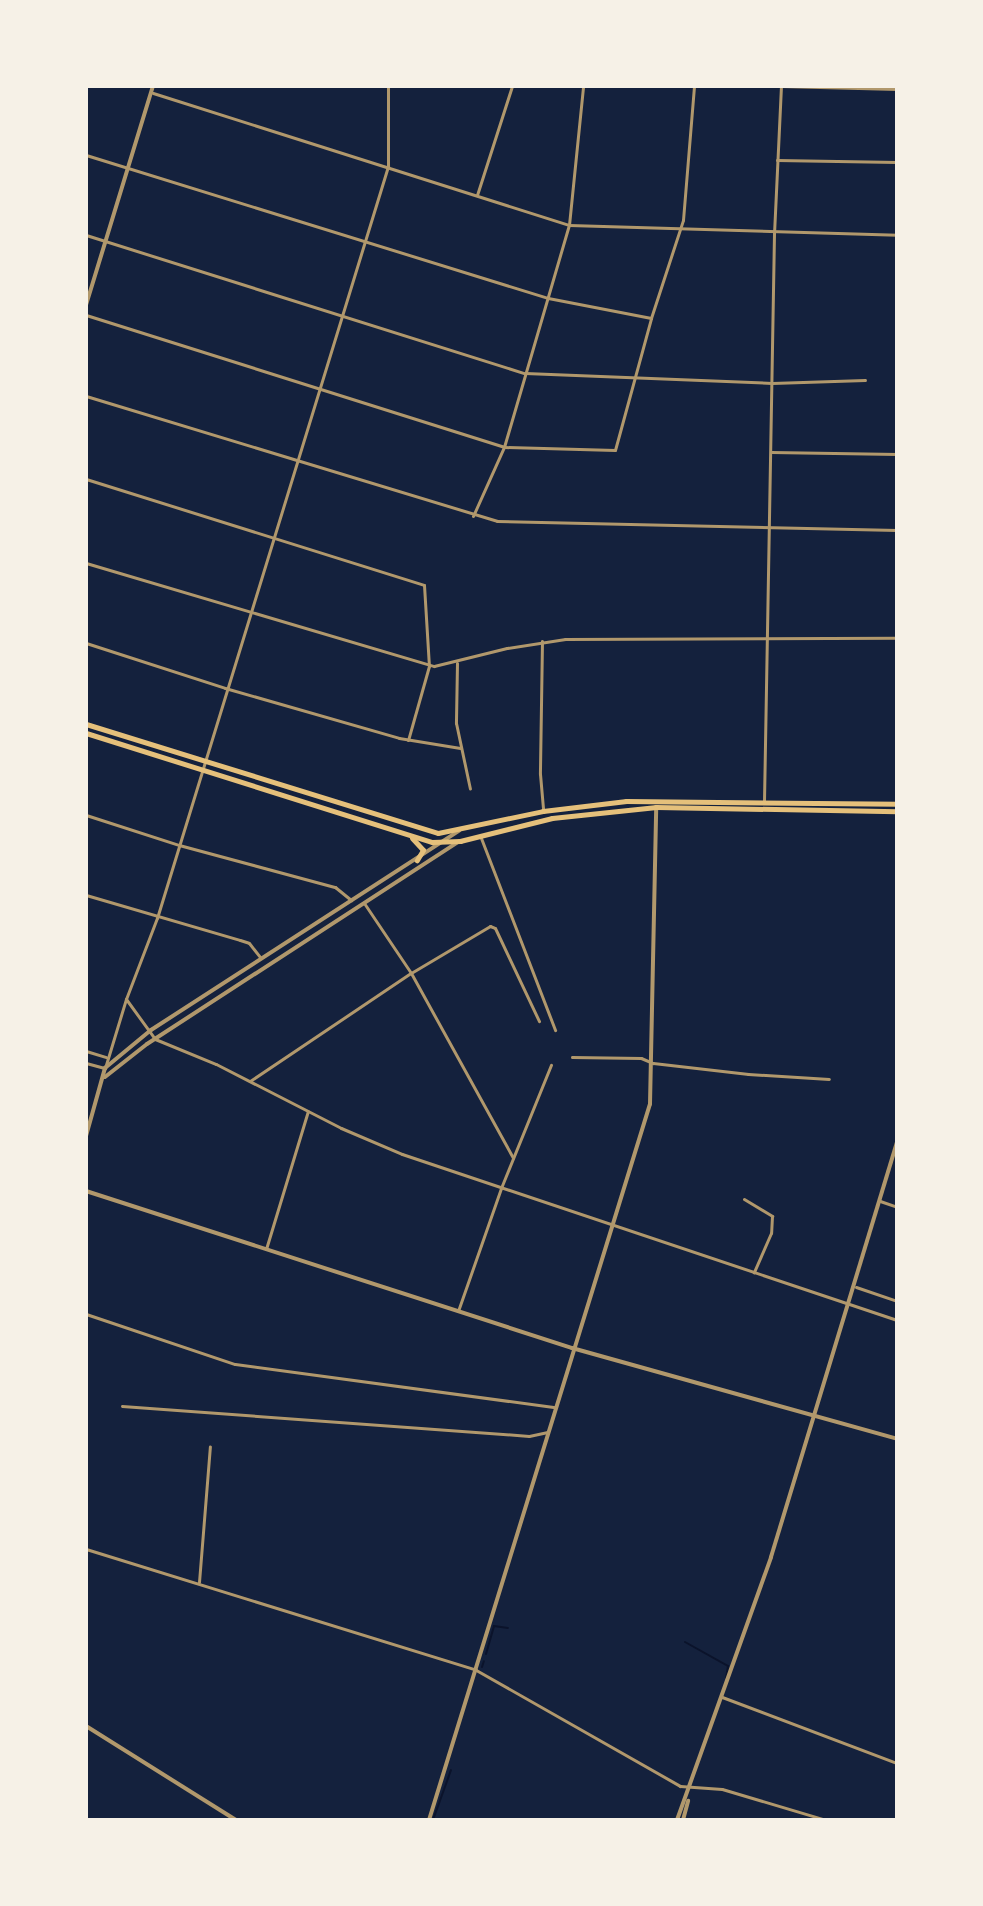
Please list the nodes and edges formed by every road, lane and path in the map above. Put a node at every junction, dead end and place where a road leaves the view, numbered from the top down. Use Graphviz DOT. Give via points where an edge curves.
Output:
graph roads {
  1 [pos="153,86"];
  2 [pos="388,86"];
  3 [pos="512,86"];
  4 [pos="583,86"];
  5 [pos="694,86"];
  6 [pos="781,86"];
  7 [pos="897,89"];
  8 [pos="153,93"];
  9 [pos="86,155"];
  10 [pos="777,160"];
  11 [pos="897,162"];
  12 [pos="388,166"];
  13 [pos="129,168"];
  14 [pos="477,195"];
  15 [pos="569,225"];
  16 [pos="679,230"];
  17 [pos="774,234"];
  18 [pos="86,235"];
  19 [pos="897,235"];
  20 [pos="365,241"];
  21 [pos="106,242"];
  22 [pos="548,298"];
  23 [pos="86,305"];
  24 [pos="86,315"];
  25 [pos="342,316"];
  26 [pos="651,318"];
  27 [pos="525,373"];
  28 [pos="635,378"];
  29 [pos="865,380"];
  30 [pos="772,383"];
  31 [pos="319,389"];
  32 [pos="86,396"];
  33 [pos="504,447"];
  34 [pos="771,452"];
  35 [pos="897,454"];
  36 [pos="297,460"];
  37 [pos="86,479"];
  38 [pos="473,516"];
  39 [pos="770,528"];
  40 [pos="897,530"];
  41 [pos="274,537"];
  42 [pos="86,563"];
  43 [pos="250,613"];
  44 [pos="897,638"];
  45 [pos="542,641"];
  46 [pos="769,641"];
  47 [pos="86,643"];
  48 [pos="457,663"];
  49 [pos="429,666"];
  50 [pos="225,688"];
  51 [pos="86,724"];
  52 [pos="86,733"];
  53 [pos="408,740"];
  54 [pos="460,748"];
  55 [pos="205,761"];
  56 [pos="203,770"];
  57 [pos="470,789"];
  58 [pos="656,803"];
  59 [pos="897,804"];
  60 [pos="764,805"];
  61 [pos="547,811"];
  62 [pos="897,811"];
  63 [pos="86,815"];
  64 [pos="552,818"];
  65 [pos="459,831"];
  66 [pos="480,834"];
  67 [pos="408,835"];
  68 [pos="460,841"];
  69 [pos="442,842"];
  70 [pos="179,845"];
  71 [pos="417,860"];
  72 [pos="86,895"];
  73 [pos="352,902"];
  74 [pos="364,903"];
  75 [pos="157,918"];
  76 [pos="262,960"];
  77 [pos="411,973"];
  78 [pos="126,999"];
  79 [pos="539,1021"];
  80 [pos="151,1030"];
  81 [pos="555,1030"];
  82 [pos="155,1039"];
  83 [pos="86,1051"];
  84 [pos="106,1057"];
  85 [pos="572,1057"];
  86 [pos="86,1063"];
  87 [pos="653,1063"];
  88 [pos="551,1065"];
  89 [pos="105,1068"];
  90 [pos="105,1077"];
  91 [pos="829,1079"];
  92 [pos="250,1081"];
  93 [pos="308,1111"];
  94 [pos="86,1136"];
  95 [pos="897,1143"];
  96 [pos="513,1158"];
  97 [pos="501,1188"];
  98 [pos="86,1191"];
  99 [pos="744,1199"];
  100 [pos="880,1201"];
  101 [pos="897,1207"];
  102 [pos="611,1225"];
  103 [pos="266,1249"];
  104 [pos="754,1272"];
  105 [pos="856,1287"];
  106 [pos="897,1301"];
  107 [pos="850,1304"];
  108 [pos="458,1311"];
  109 [pos="86,1314"];
  110 [pos="897,1320"];
  111 [pos="572,1348"];
  112 [pos="122,1406"];
  113 [pos="555,1407"];
  114 [pos="815,1416"];
  115 [pos="548,1432"];
  116 [pos="897,1439"];
  117 [pos="210,1446"];
  118 [pos="86,1549"];
  119 [pos="199,1583"];
  120 [pos="476,1670"];
  121 [pos="722,1697"];
  122 [pos="86,1726"];
  123 [pos="897,1763"];
  124 [pos="691,1787"];
  125 [pos="236,1820"];
  126 [pos="429,1820"];
  127 [pos="680,1820"];
  128 [pos="826,1820"];
  1 -- 8 [label="street"];
  2 -- 12 [label="street"];
  3 -- 14 [label="street"];
  4 -- 15 [label="street"];
  5 -- 16 [label="street"];
  6 -- 7 [label="street"];
  6 -- 10 [label="street"];
  8 -- 12 [label="street"];
  8 -- 13 [label="street"];
  9 -- 13 [label="street"];
  10 -- 11 [label="street"];
  10 -- 17 [label="street"];
  12 -- 14 [label="street"];
  12 -- 20 [label="street"];
  13 -- 20 [label="street"];
  13 -- 21 [label="street"];
  14 -- 15 [label="street"];
  15 -- 16 [label="street"];
  15 -- 22 [label="street"];
  16 -- 17 [label="street"];
  16 -- 26 [label="street"];
  17 -- 19 [label="street"];
  17 -- 30 [label="street"];
  18 -- 21 [label="street"];
  20 -- 22 [label="street"];
  20 -- 25 [label="street"];
  21 -- 23 [label="street"];
  21 -- 25 [label="street"];
  22 -- 26 [label="street"];
  22 -- 27 [label="street"];
  24 -- 31 [label="street"];
  25 -- 27 [label="street"];
  25 -- 31 [label="street"];
  26 -- 28 [label="street"];
  27 -- 28 [label="street"];
  27 -- 33 [label="street"];
  28 -- 30 [label="street"];
  28 -- 33 [label="street" via="615,450"];
  29 -- 30 [label="street"];
  30 -- 34 [label="street"];
  31 -- 33 [label="street"];
  31 -- 36 [label="street"];
  32 -- 36 [label="street"];
  33 -- 38 [label="street"];
  34 -- 35 [label="street"];
  34 -- 39 [label="street"];
  36 -- 38 [label="street"];
  36 -- 41 [label="street"];
  37 -- 41 [label="street"];
  38 -- 39 [label="street" via="497,521"];
  39 -- 40 [label="street"];
  39 -- 46 [label="street"];
  41 -- 43 [label="street"];
  41 -- 49 [label="street" via="424,585"];
  42 -- 43 [label="street"];
  43 -- 49 [label="street"];
  43 -- 50 [label="street"];
  44 -- 46 [label="street"];
  45 -- 46 [label="street"];
  45 -- 48 [label="street"];
  45 -- 61 [label="street" via="540,774"];
  46 -- 60 [label="street"];
  47 -- 50 [label="street"];
  48 -- 49 [label="street"];
  48 -- 54 [label="street"];
  49 -- 53 [label="street"];
  50 -- 53 [label="street"];
  50 -- 55 [label="street"];
  51 -- 55 [label="main road"];
  52 -- 56 [label="main road"];
  53 -- 54 [label="street"];
  54 -- 57 [label="street"];
  55 -- 56 [label="street"];
  55 -- 65 [label="main road" via="430,831"];
  56 -- 67 [label="main road"];
  56 -- 70 [label="street"];
  58 -- 60 [label="main road"];
  58 -- 61 [label="main road"];
  58 -- 64 [label="main road"];
  58 -- 87 [label="street"];
  59 -- 60 [label="main road"];
  60 -- 62 [label="main road"];
  61 -- 64 [label="main road"];
  61 -- 65 [label="main road"];
  63 -- 70 [label="street"];
  64 -- 66 [label="main road"];
  65 -- 69 [label="street"];
  66 -- 68 [label="main road"];
  66 -- 81 [label="street"];
  67 -- 69 [label="main road"];
  67 -- 71 [label="main road" via="422,846"];
  68 -- 69 [label="main road"];
  68 -- 74 [label="street"];
  69 -- 71 [label="street"];
  70 -- 73 [label="street" via="335,887"];
  70 -- 75 [label="street"];
  71 -- 73 [label="street"];
  72 -- 75 [label="street"];
  73 -- 76 [label="street"];
  74 -- 77 [label="street"];
  74 -- 82 [label="street"];
  75 -- 76 [label="street" via="240,940"];
  75 -- 78 [label="street"];
  76 -- 80 [label="street"];
  77 -- 79 [label="street" via="493,926"];
  77 -- 92 [label="street"];
  77 -- 96 [label="street"];
  78 -- 80 [label="street"];
  78 -- 84 [label="street"];
  80 -- 82 [label="street"];
  80 -- 89 [label="street"];
  82 -- 90 [label="street"];
  82 -- 92 [label="street"];
  83 -- 84 [label="street"];
  84 -- 89 [label="street"];
  85 -- 87 [label="street" via="641,1058"];
  86 -- 89 [label="street"];
  87 -- 91 [label="street"];
  87 -- 102 [label="street" via="650,1104"];
  88 -- 96 [label="street"];
  89 -- 90 [label="street"];
  90 -- 94 [label="street"];
  92 -- 93 [label="street"];
  93 -- 97 [label="street" via="402,1154"];
  93 -- 103 [label="street"];
  95 -- 100 [label="street"];
  96 -- 97 [label="street"];
  97 -- 102 [label="street"];
  97 -- 108 [label="street"];
  98 -- 103 [label="street"];
  99 -- 104 [label="street" via="772,1216 771,1233"];
  100 -- 101 [label="street"];
  100 -- 105 [label="street"];
  102 -- 104 [label="street"];
  102 -- 111 [label="street"];
  103 -- 108 [label="street"];
  104 -- 107 [label="street"];
  105 -- 106 [label="street"];
  105 -- 107 [label="street"];
  107 -- 110 [label="street"];
  107 -- 114 [label="street"];
  108 -- 111 [label="street"];
  109 -- 113 [label="street" via="235,1364"];
  111 -- 113 [label="street"];
  111 -- 114 [label="street"];
  112 -- 115 [label="street" via="529,1436"];
  113 -- 115 [label="street"];
  114 -- 116 [label="street"];
  114 -- 121 [label="street"];
  115 -- 120 [label="street"];
  117 -- 119 [label="street"];
  118 -- 119 [label="street"];
  119 -- 120 [label="street"];
  120 -- 124 [label="street" via="680,1786"];
  120 -- 126 [label="street"];
  121 -- 123 [label="street"];
  121 -- 124 [label="street"];
  122 -- 125 [label="street"];
  124 -- 127 [label="street"];
  124 -- 128 [label="street" via="722,1789"];
}
